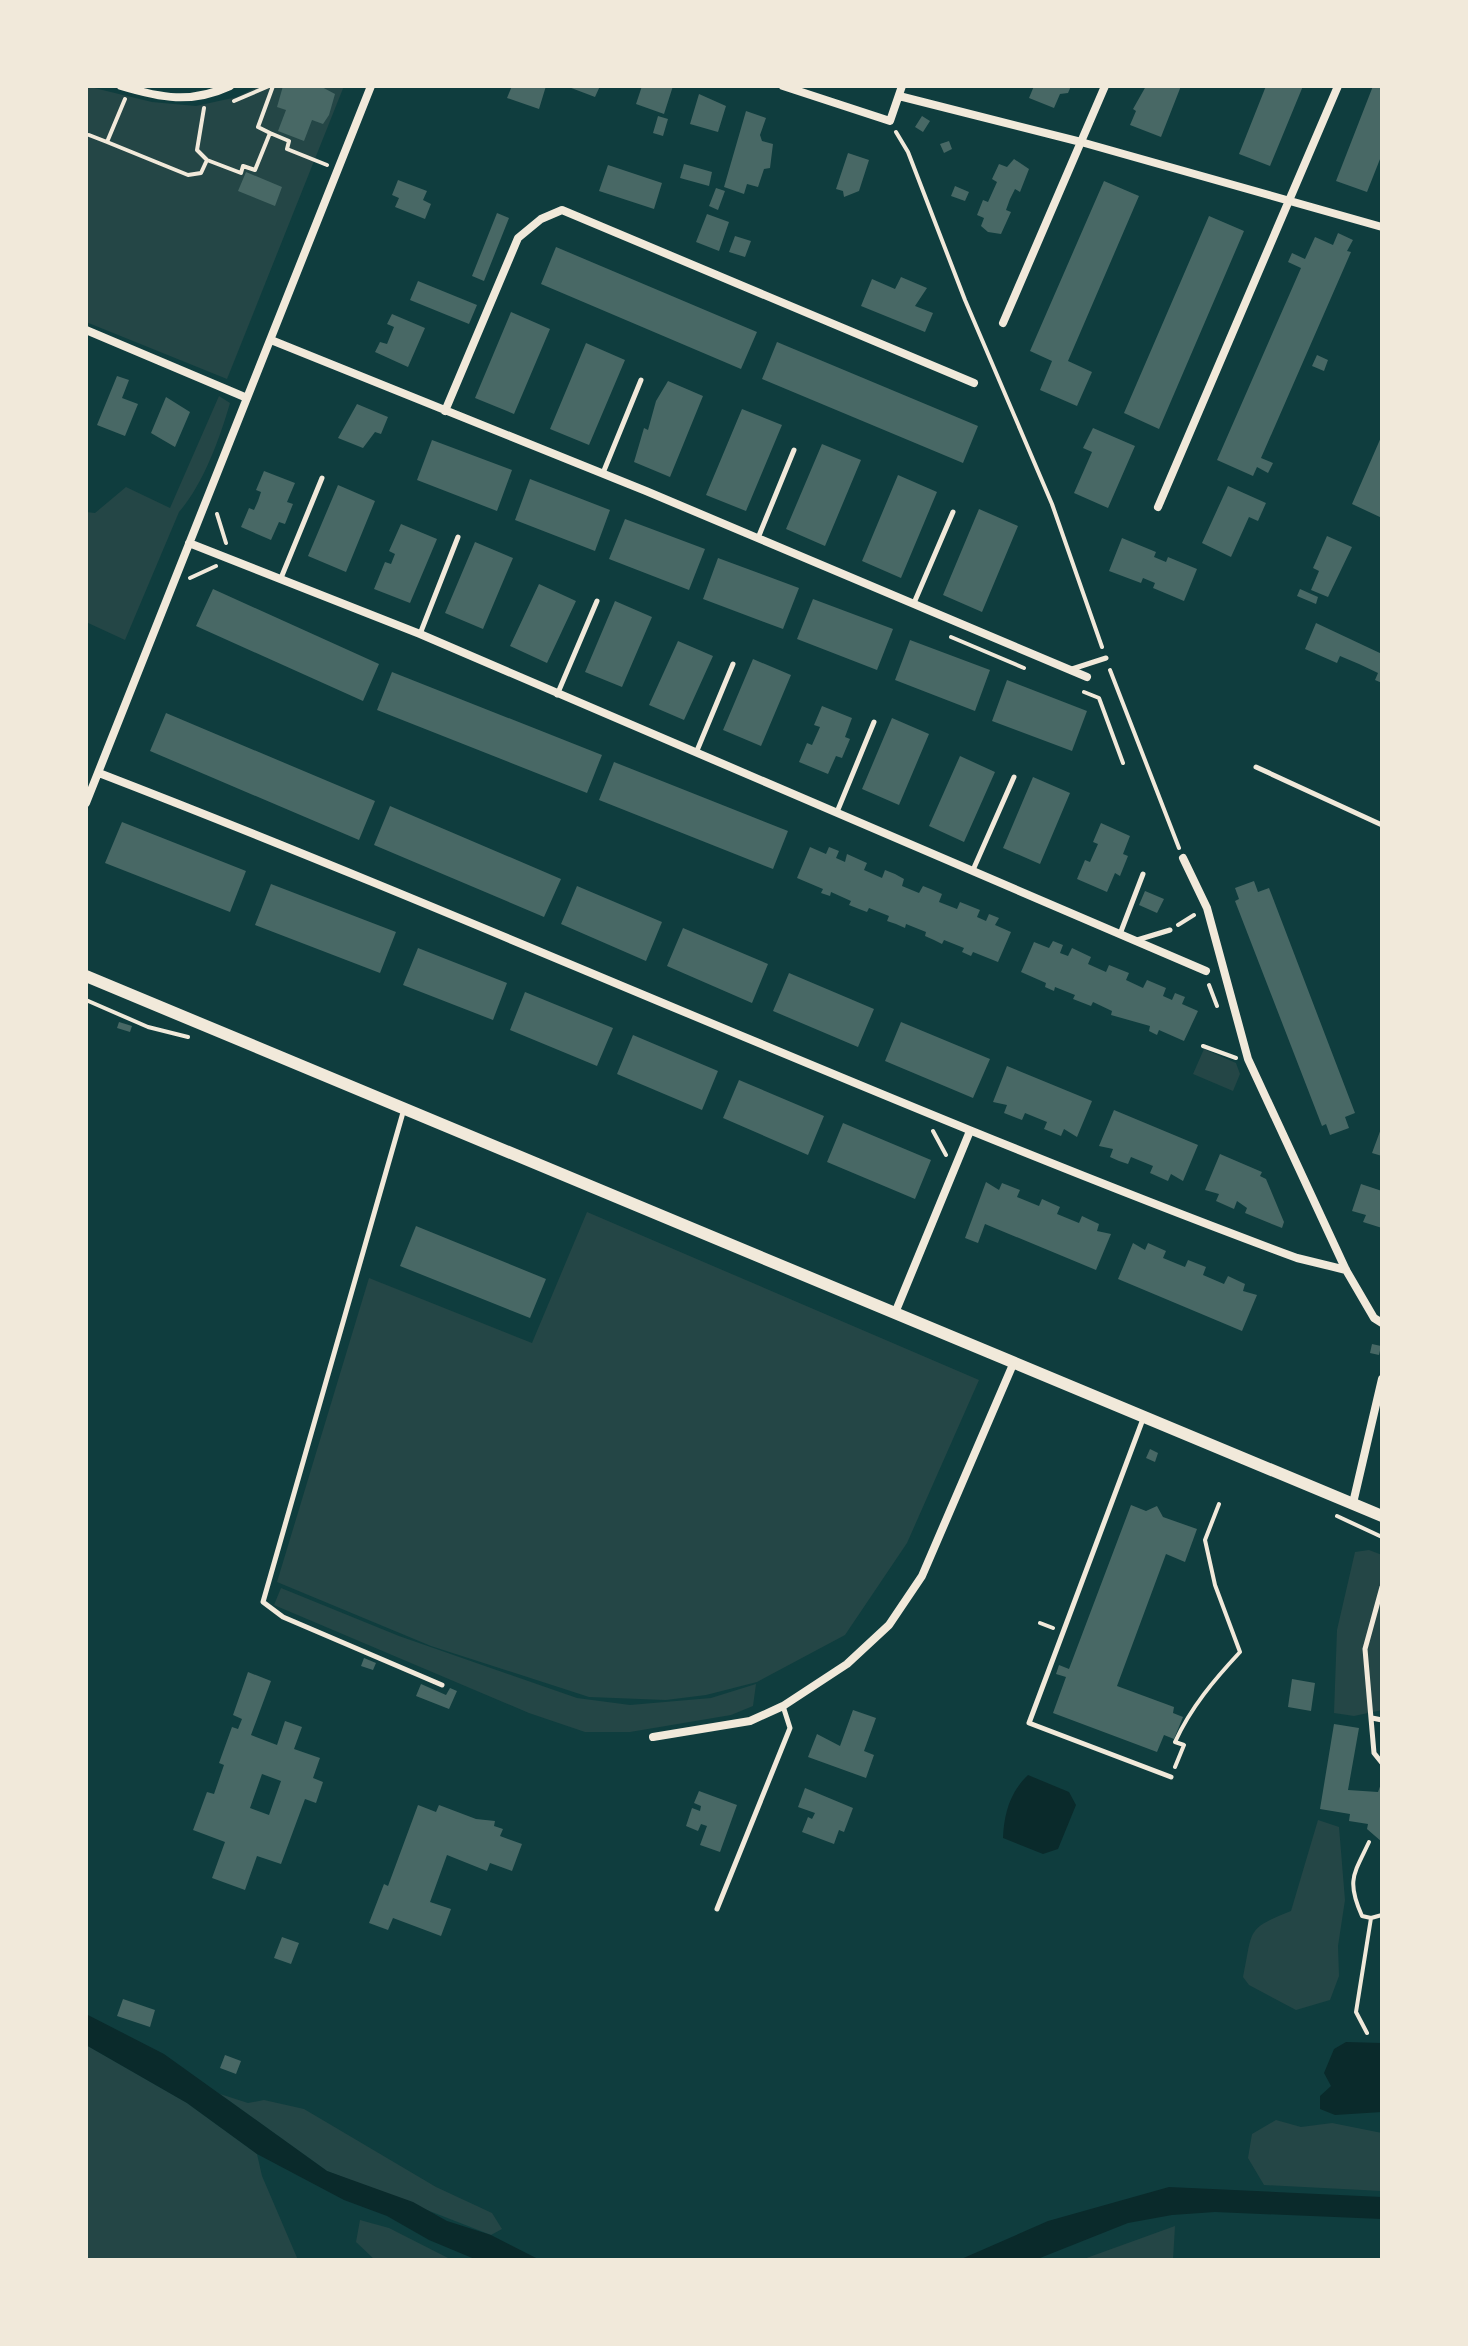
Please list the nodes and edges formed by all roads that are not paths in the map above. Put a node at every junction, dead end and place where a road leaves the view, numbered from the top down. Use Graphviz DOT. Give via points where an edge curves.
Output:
graph roads {
  1 [pos="230,86"];
  2 [pos="371,86"];
  3 [pos="783,86"];
  4 [pos="902,86"];
  5 [pos="1105,86"];
  6 [pos="1338,86"];
  7 [pos="125,87"];
  8 [pos="899,96"];
  9 [pos="1081,142"];
  10 [pos="1290,201"];
  11 [pos="1382,227"];
  12 [pos="1003,323"];
  13 [pos="86,330"];
  14 [pos="271,340"];
  15 [pos="641,380"];
  16 [pos="974,383"];
  17 [pos="247,398"];
  18 [pos="445,411"];
  19 [pos="794,450"];
  20 [pos="603,474"];
  21 [pos="322,478"];
  22 [pos="1158,507"];
  23 [pos="953,512"];
  24 [pos="458,537"];
  25 [pos="757,539"];
  26 [pos="189,543"];
  27 [pos="281,578"];
  28 [pos="597,601"];
  29 [pos="913,606"];
  30 [pos="420,634"];
  31 [pos="1106,658"];
  32 [pos="733,664"];
  33 [pos="1068,670"];
  34 [pos="1087,677"];
  35 [pos="557,695"];
  36 [pos="874,722"];
  37 [pos="696,753"];
  38 [pos="1256,767"];
  39 [pos="99,773"];
  40 [pos="1014,777"];
  41 [pos="88,789"];
  42 [pos="86,803"];
  43 [pos="837,812"];
  44 [pos="1382,825"];
  45 [pos="1183,858"];
  46 [pos="973,870"];
  47 [pos="1143,874"];
  48 [pos="1170,930"];
  49 [pos="1120,934"];
  50 [pos="1136,940"];
  51 [pos="1206,971"];
  52 [pos="86,976"];
  53 [pos="404,1108"];
  54 [pos="970,1131"];
  55 [pos="1346,1270"];
  56 [pos="895,1313"];
  57 [pos="1382,1323"];
  58 [pos="1014,1362"];
  59 [pos="1382,1379"];
  60 [pos="1144,1415"];
  61 [pos="1353,1503"];
  62 [pos="1382,1516"];
  63 [pos="1382,1587"];
  64 [pos="442,1685"];
  65 [pos="783,1706"];
  66 [pos="1372,1718"];
  67 [pos="1382,1720"];
  68 [pos="653,1737"];
  69 [pos="1382,1763"];
  70 [pos="1171,1777"];
  71 [pos="717,1909"];
  1 -- 7 [label="street" via="199,98 168,100"];
  2 -- 14 [label="street"];
  3 -- 8 [label="street" via="890,121"];
  4 -- 8 [label="street"];
  5 -- 9 [label="street"];
  6 -- 10 [label="street"];
  8 -- 9 [label="street"];
  9 -- 10 [label="street"];
  9 -- 12 [label="street"];
  10 -- 11 [label="street"];
  10 -- 22 [label="street"];
  13 -- 17 [label="street"];
  14 -- 17 [label="street"];
  14 -- 18 [label="street"];
  15 -- 20 [label="lane"];
  16 -- 18 [label="street" via="562,210 518,238"];
  17 -- 26 [label="street"];
  18 -- 20 [label="street"];
  19 -- 25 [label="lane"];
  20 -- 25 [label="street"];
  21 -- 27 [label="lane"];
  23 -- 29 [label="lane"];
  24 -- 30 [label="lane"];
  25 -- 29 [label="street"];
  26 -- 27 [label="street"];
  26 -- 39 [label="street"];
  27 -- 30 [label="street"];
  28 -- 35 [label="lane"];
  29 -- 33 [label="street"];
  30 -- 35 [label="street"];
  31 -- 33 [label="lane"];
  32 -- 37 [label="lane"];
  33 -- 34 [label="street"];
  35 -- 37 [label="street"];
  36 -- 43 [label="lane"];
  37 -- 43 [label="street"];
  38 -- 44 [label="lane"];
  39 -- 41 [label="street"];
  39 -- 54 [label="street"];
  40 -- 46 [label="lane"];
  41 -- 42 [label="street"];
  43 -- 46 [label="street"];
  45 -- 55 [label="street" via="1207,908 1248,1059"];
  46 -- 49 [label="street"];
  47 -- 49 [label="lane"];
  48 -- 50 [label="lane"];
  49 -- 50 [label="street"];
  50 -- 51 [label="street"];
  52 -- 53 [label="street"];
  53 -- 56 [label="street"];
  53 -- 64 [label="lane" via="263,1602 283,1617"];
  54 -- 55 [label="street" via="1297,1258"];
  54 -- 56 [label="street"];
  55 -- 57 [label="street"];
  56 -- 58 [label="street"];
  58 -- 60 [label="street"];
  58 -- 65 [label="street" via="922,1576 897,1613 847,1664"];
  59 -- 61 [label="street"];
  60 -- 61 [label="street"];
  60 -- 70 [label="lane" via="1029,1723"];
  61 -- 62 [label="street"];
  63 -- 66 [label="lane" via="1365,1649"];
  65 -- 68 [label="street" via="750,1721"];
  65 -- 71 [label="lane" via="790,1728"];
  66 -- 67 [label="lane"];
  66 -- 69 [label="lane" via="1374,1753"];
}
